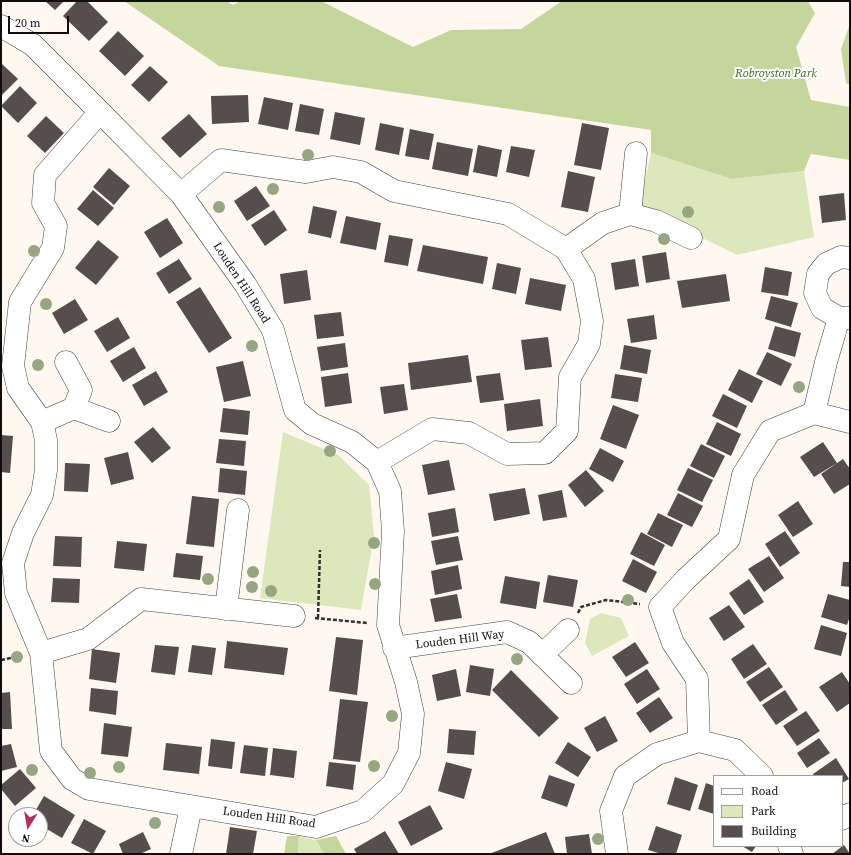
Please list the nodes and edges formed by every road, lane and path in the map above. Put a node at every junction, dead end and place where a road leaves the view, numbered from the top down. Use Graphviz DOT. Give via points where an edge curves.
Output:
graph roads {
  1 [pos="2,27"];
  2 [pos="100,112"];
  3 [pos="636,153"];
  4 [pos="180,194"];
  5 [pos="630,214"];
  6 [pos="690,238"];
  7 [pos="566,249"];
  8 [pos="850,258"];
  9 [pos="844,318"];
  10 [pos="66,362"];
  11 [pos="74,408"];
  12 [pos="814,413"];
  13 [pos="109,421"];
  14 [pos="42,422"];
  15 [pos="850,422"];
  16 [pos="377,462"];
  17 [pos="238,510"];
  18 [pos="320,550"];
  19 [pos="660,607"];
  20 [pos="226,609"];
  21 [pos="294,616"];
  22 [pos="318,618"];
  23 [pos="388,625"];
  24 [pos="568,630"];
  25 [pos="394,648"];
  26 [pos="41,653"];
  27 [pos="542,655"];
  28 [pos="571,683"];
  29 [pos="699,741"];
  30 [pos="761,775"];
  31 [pos="191,807"];
  32 [pos="181,854"];
  33 [pos="617,854"];
  1 -- 2 [label="street, Louden Hill Road" via="33,44"];
  2 -- 4 [label="street, Louden Hill Road"];
  2 -- 14 [label="street, Louden Hill Road" via="45,175 43,203 56,226 53,248 20,302 13,366 18,388"];
  3 -- 5 [label="street"];
  4 -- 7 [label="street" via="221,160 306,172 333,167 361,172 394,191 508,214"];
  4 -- 16 [label="street, Louden Hill Road" via="245,284 272,330 295,410 312,424 352,442"];
  5 -- 6 [label="street" via="656,221"];
  5 -- 7 [label="street" via="603,223"];
  7 -- 16 [label="street" via="584,279 592,321 589,344 570,377 567,431 545,453 507,454 469,434 432,429"];
  8 -- 9 [label="street" via="833,259 826,264 818,274 815,293 822,308"];
  9 -- 12 [label="street" via="826,362"];
  10 -- 11 [label="street" via="81,390"];
  11 -- 13 [label="street"];
  11 -- 14 [label="street"];
  12 -- 15 [label="street"];
  12 -- 19 [label="street" via="770,431 743,475 729,539"];
  14 -- 26 [label="street, Louden Hill Road" via="46,440 46,470 42,495 23,533 13,563 16,593"];
  16 -- 23 [label="street, Louden Hill Road" via="390,491 393,531"];
  17 -- 20 [label="street"];
  18 -- 22 [label="path"];
  19 -- 24 [label="path" via="606,600 581,607"];
  19 -- 29 [label="street" via="673,643 697,679"];
  20 -- 21 [label="street"];
  20 -- 26 [label="street" via="141,599 88,639"];
  21 -- 22 [label="path"];
  22 -- 23 [label="path"];
  23 -- 25 [label="street, Louden Hill Road"];
  24 -- 27 [label="street"];
  25 -- 27 [label="street, Louden Hill Way" via="507,632 528,642"];
  25 -- 31 [label="street, Louden Hill Road" via="406,682 413,714 409,753 393,784 363,811 316,826"];
  26 -- 31 [label="street, Louden Hill Road" via="51,750 72,779 89,789"];
  27 -- 28 [label="street, Louden Hill Way"];
  29 -- 30 [label="street" via="735,750"];
  29 -- 33 [label="street" via="657,754 625,776 611,810"];
  31 -- 32 [label="street"];
}
